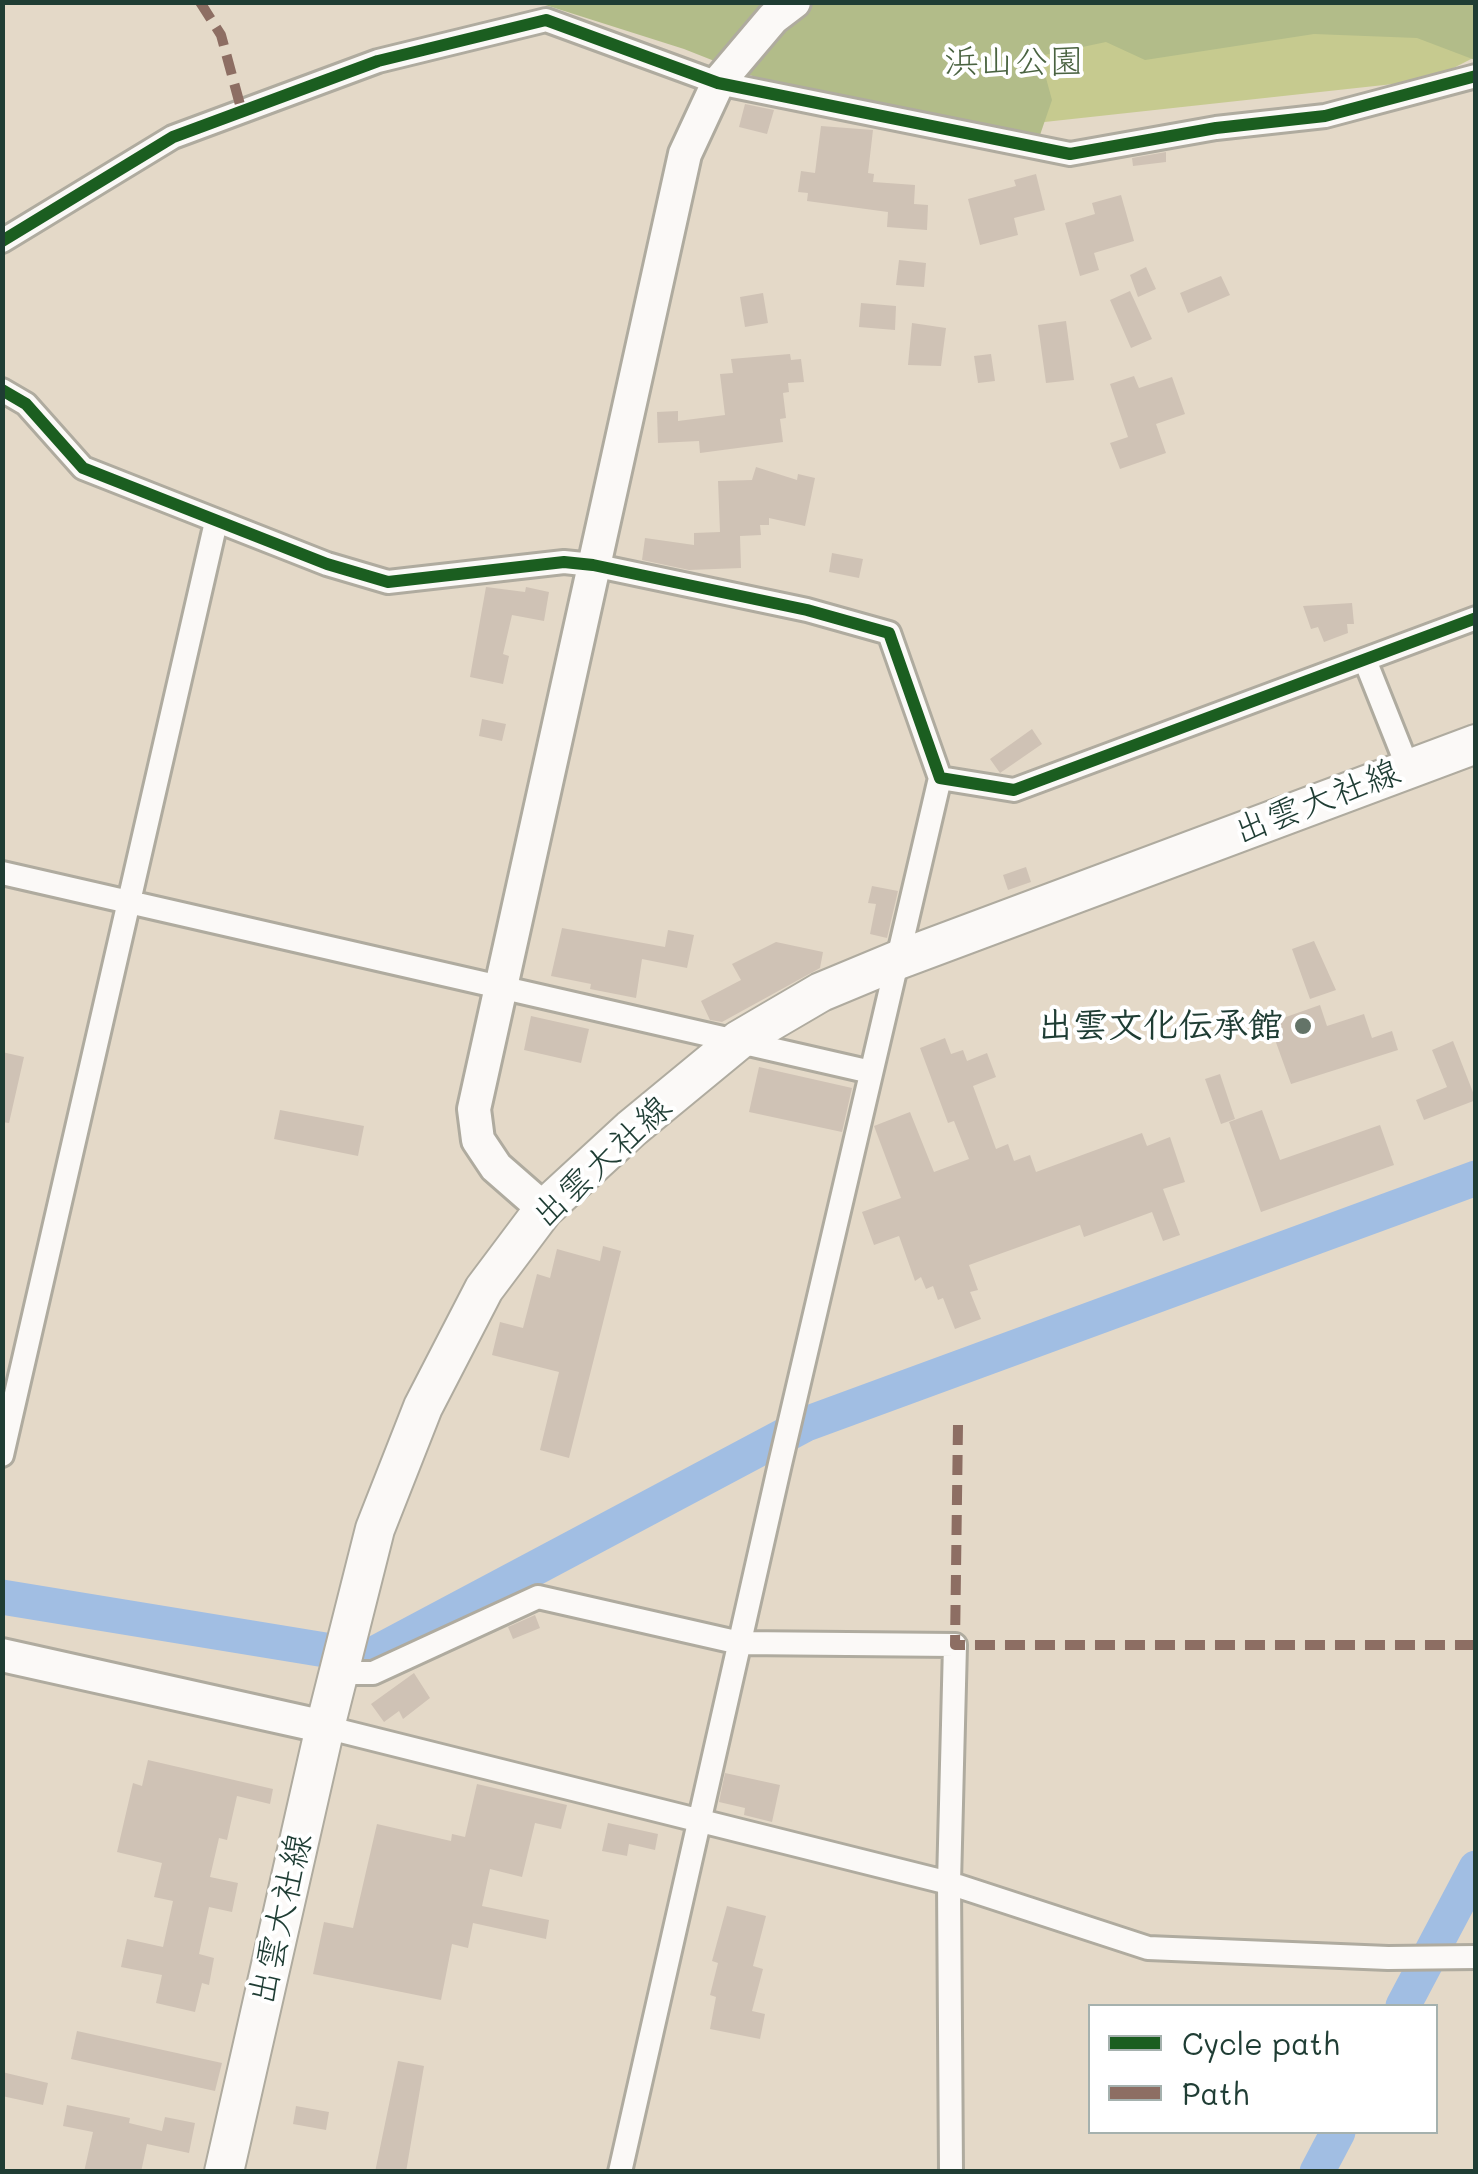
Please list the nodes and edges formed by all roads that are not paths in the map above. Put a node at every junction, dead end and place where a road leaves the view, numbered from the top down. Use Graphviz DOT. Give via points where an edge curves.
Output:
graph roads {
  1 [pos="794,2"];
  2 [pos="1476,76"];
  3 [pos="718,83"];
  4 [pos="2,241"];
  5 [pos="2,390"];
  6 [pos="216,522"];
  7 [pos="593,565"];
  8 [pos="1476,618"];
  9 [pos="1365,660"];
  10 [pos="1476,744"];
  11 [pos="1408,768"];
  12 [pos="940,778"];
  13 [pos="2,873"];
  14 [pos="129,900"];
  15 [pos="898,960"];
  16 [pos="500,986"];
  17 [pos="739,1040"];
  18 [pos="871,1072"];
  19 [pos="544,1210"];
  20 [pos="2,1456"];
  21 [pos="740,1643"];
  22 [pos="2,1655"];
  23 [pos="339,1671"];
  24 [pos="325,1727"];
  25 [pos="699,1823"];
  26 [pos="949,1882"];
  27 [pos="1476,1957"];
  28 [pos="224,2172"];
  29 [pos="620,2172"];
  30 [pos="951,2172"];
  1 -- 3 [label="street" via="772,18"];
  2 -- 3 [label="street" via="1326,116 1070,154"];
  3 -- 4 [label="street" via="546,20 378,61 173,137"];
  3 -- 7 [label="street" via="685,154"];
  5 -- 6 [label="street" via="26,404 84,468"];
  6 -- 7 [label="street" via="388,582 564,562"];
  6 -- 14 [label="street"];
  7 -- 12 [label="street" via="889,634"];
  7 -- 16 [label="street"];
  8 -- 9 [label="street"];
  9 -- 11 [label="street"];
  9 -- 12 [label="street" via="1014,790"];
  10 -- 11 [label="main road, 出雲大社線"];
  11 -- 15 [label="main road, 出雲大社線"];
  12 -- 15 [label="street"];
  13 -- 14 [label="street"];
  14 -- 16 [label="street"];
  14 -- 20 [label="street"];
  15 -- 17 [label="main road, 出雲大社線" via="821,992"];
  15 -- 18 [label="street"];
  16 -- 17 [label="street"];
  16 -- 19 [label="street" via="474,1109 478,1140 496,1168"];
  17 -- 18 [label="street"];
  17 -- 19 [label="main road, 出雲大社線"];
  18 -- 21 [label="street"];
  19 -- 23 [label="main road, 出雲大社線" via="484,1289 423,1407 375,1528"];
  21 -- 23 [label="street" via="538,1597 373,1673"];
  21 -- 25 [label="street"];
  21 -- 26 [label="street" via="956,1645"];
  22 -- 24 [label="street"];
  23 -- 24 [label="main road, 出雲大社線"];
  24 -- 25 [label="street"];
  24 -- 28 [label="main road, 出雲大社線"];
  25 -- 26 [label="street"];
  25 -- 29 [label="street"];
  26 -- 27 [label="street" via="1148,1948"];
  26 -- 30 [label="street"];
}
